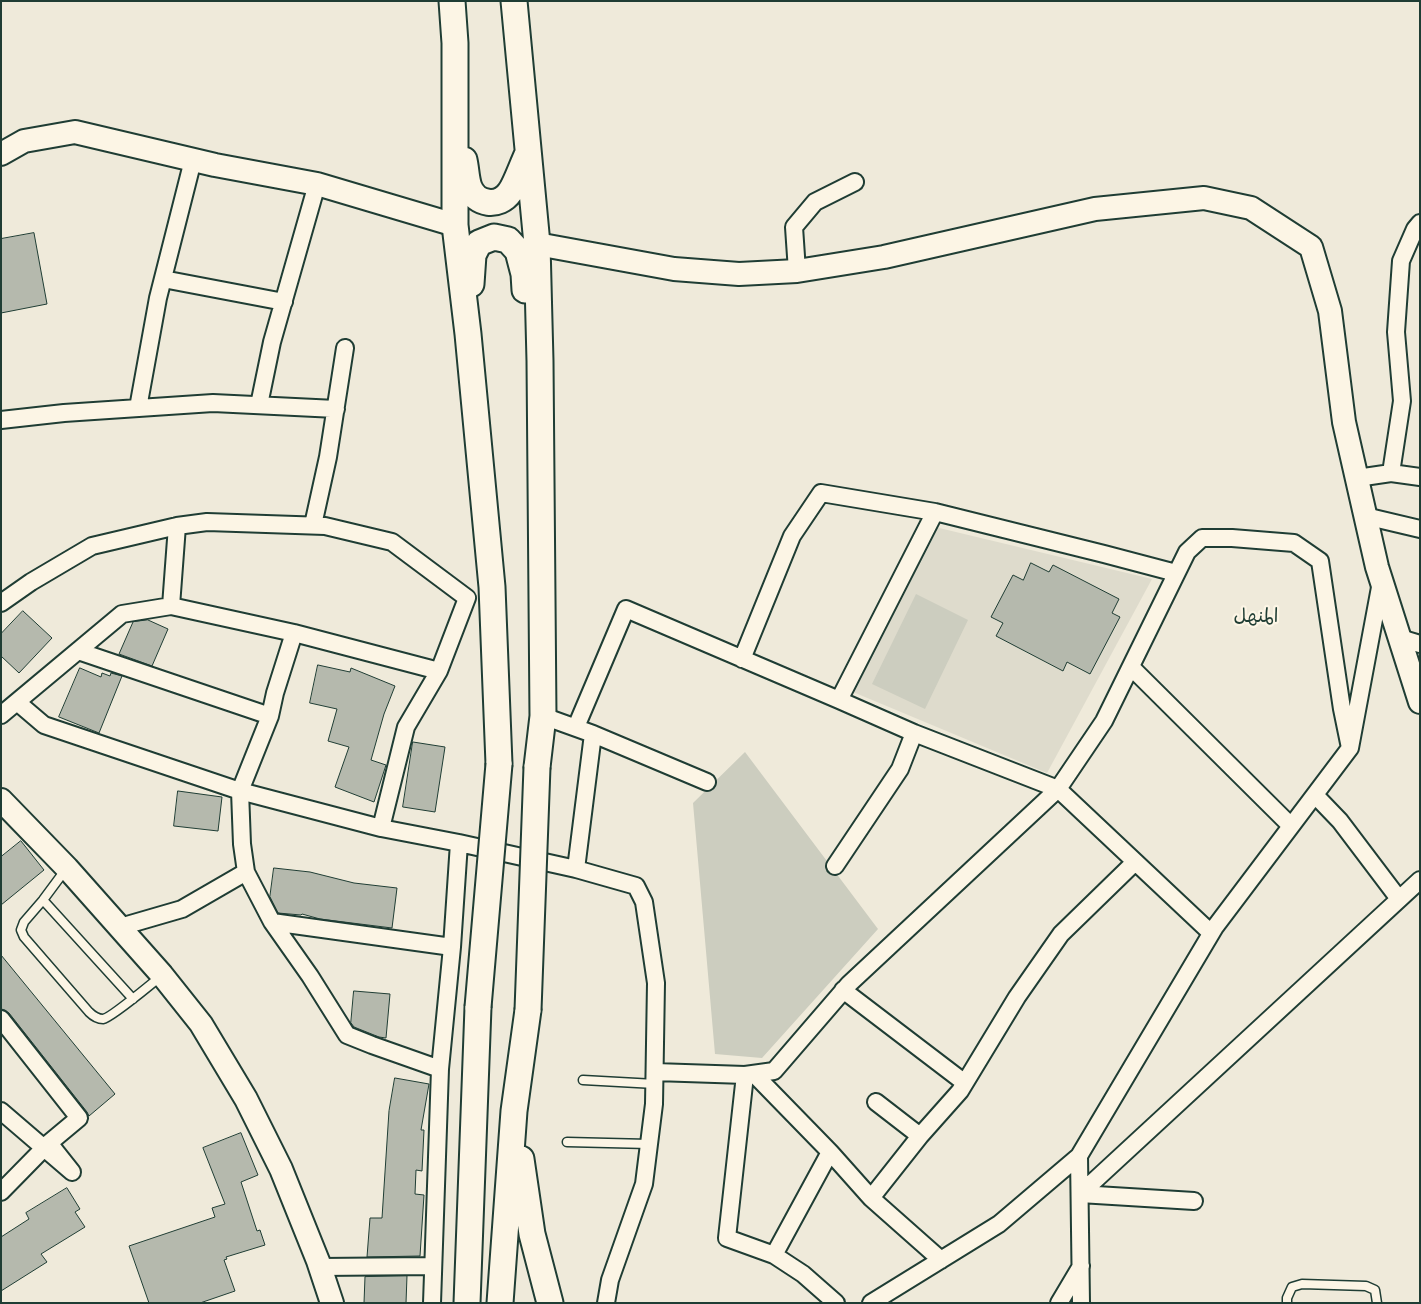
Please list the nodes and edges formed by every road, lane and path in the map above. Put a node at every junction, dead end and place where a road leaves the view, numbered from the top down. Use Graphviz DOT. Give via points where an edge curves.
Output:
graph roads {
  1 [pos="452,1"];
  2 [pos="514,1"];
  3 [pos="455,103"];
  4 [pos="528,152"];
  5 [pos="1,154"];
  6 [pos="193,160"];
  7 [pos="855,182"];
  8 [pos="317,184"];
  9 [pos="1420,223"];
  10 [pos="455,225"];
  11 [pos="536,244"];
  12 [pos="797,271"];
  13 [pos="163,279"];
  14 [pos="284,302"];
  15 [pos="468,334"];
  16 [pos="345,348"];
  17 [pos="540,361"];
  18 [pos="259,405"];
  19 [pos="138,408"];
  20 [pos="336,410"];
  21 [pos="1,420"];
  22 [pos="1391,473"];
  23 [pos="1420,477"];
  24 [pos="1357,478"];
  25 [pos="935,512"];
  26 [pos="1365,516"];
  27 [pos="313,525"];
  28 [pos="177,526"];
  29 [pos="1420,529"];
  30 [pos="1176,573"];
  31 [pos="1381,580"];
  32 [pos="1,603"];
  33 [pos="171,606"];
  34 [pos="294,633"];
  35 [pos="1410,641"];
  36 [pos="78,651"];
  37 [pos="742,659"];
  38 [pos="1131,668"];
  39 [pos="439,671"];
  40 [pos="839,700"];
  41 [pos="17,702"];
  42 [pos="1420,702"];
  43 [pos="1,715"];
  44 [pos="270,716"];
  45 [pos="544,716"];
  46 [pos="576,727"];
  47 [pos="593,734"];
  48 [pos="914,734"];
  49 [pos="1350,748"];
  50 [pos="707,782"];
  51 [pos="1058,789"];
  52 [pos="240,791"];
  53 [pos="1315,795"];
  54 [pos="1,800"];
  55 [pos="1291,826"];
  56 [pos="381,828"];
  57 [pos="459,843"];
  58 [pos="1135,862"];
  59 [pos="835,866"];
  60 [pos="67,868"];
  61 [pos="576,869"];
  62 [pos="246,872"];
  63 [pos="1420,880"];
  64 [pos="43,900"];
  65 [pos="1399,900"];
  66 [pos="272,922"];
  67 [pos="120,927"];
  68 [pos="1211,933"];
  69 [pos="452,946"];
  70 [pos="162,975"];
  71 [pos="843,990"];
  72 [pos="133,999"];
  73 [pos="1,1019"];
  74 [pos="440,1069"];
  75 [pos="750,1074"];
  76 [pos="655,1078"];
  77 [pos="583,1080"];
  78 [pos="965,1082"];
  79 [pos="876,1102"];
  80 [pos="1,1111"];
  81 [pos="514,1111"];
  82 [pos="920,1136"];
  83 [pos="567,1142"];
  84 [pos="49,1143"];
  85 [pos="649,1144"];
  86 [pos="830,1152"];
  87 [pos="1079,1156"];
  88 [pos="1,1192"];
  89 [pos="1080,1194"];
  90 [pos="871,1198"];
  91 [pos="1194,1201"];
  92 [pos="774,1255"];
  93 [pos="941,1260"];
  94 [pos="1082,1264"];
  95 [pos="433,1266"];
  96 [pos="320,1267"];
  97 [pos="332,1303"];
  98 [pos="432,1303"];
  99 [pos="467,1303"];
  100 [pos="500,1303"];
  101 [pos="550,1303"];
  102 [pos="606,1303"];
  103 [pos="836,1303"];
  104 [pos="871,1303"];
  105 [pos="1059,1303"];
  106 [pos="1081,1303"];
  107 [pos="1287,1303"];
  108 [pos="1377,1303"];
  1 -- 3 [label="main road"];
  2 -- 4 [label="main road"];
  3 -- 4 [label="main road" via="469,188 476,197 488,203 500,201 510,192"];
  3 -- 10 [label="main road"];
  4 -- 11 [label="main road"];
  5 -- 6 [label="street" via="24,141 75,132"];
  6 -- 8 [label="street"];
  6 -- 13 [label="street"];
  7 -- 12 [label="street" via="815,202 794,227"];
  8 -- 10 [label="street"];
  8 -- 14 [label="street"];
  9 -- 22 [label="street" via="1401,261 1396,332 1402,401"];
  10 -- 15 [label="main road"];
  11 -- 12 [label="street" via="674,269 739,274"];
  11 -- 17 [label="main road"];
  12 -- 24 [label="street" via="884,257 1094,209 1204,198 1251,208 1311,247 1330,311 1344,422"];
  13 -- 14 [label="street"];
  13 -- 19 [label="street"];
  14 -- 18 [label="street"];
  15 -- 17 [label="main road" via="473,255 480,243 494,237 508,240 518,251 528,316"];
  15 -- 99 [label="main road, bridge" via="492,588 499,764 478,1007"];
  16 -- 20 [label="street"];
  17 -- 45 [label="main road"];
  18 -- 19 [label="street" via="213,403"];
  18 -- 20 [label="street"];
  19 -- 21 [label="street"];
  20 -- 27 [label="street"];
  22 -- 23 [label="street"];
  22 -- 24 [label="street"];
  24 -- 26 [label="street"];
  25 -- 30 [label="street"];
  25 -- 37 [label="street" via="821,493 792,536"];
  25 -- 40 [label="street"];
  26 -- 29 [label="street"];
  26 -- 31 [label="street"];
  27 -- 28 [label="street" via="207,522"];
  27 -- 39 [label="street" via="392,542 466,598"];
  28 -- 32 [label="street" via="92,546"];
  28 -- 33 [label="street"];
  30 -- 38 [label="street"];
  30 -- 49 [label="street" via="1187,552 1202,538 1294,543 1320,561"];
  31 -- 35 [label="street"];
  31 -- 49 [label="street"];
  33 -- 34 [label="street"];
  33 -- 36 [label="street" via="122,614"];
  34 -- 39 [label="street"];
  34 -- 44 [label="street"];
  35 -- 42 [label="street"];
  36 -- 41 [label="street"];
  36 -- 44 [label="street"];
  37 -- 40 [label="street"];
  37 -- 46 [label="street" via="626,609"];
  38 -- 51 [label="street" via="1104,721"];
  38 -- 55 [label="street"];
  39 -- 56 [label="street" via="406,727"];
  40 -- 48 [label="street"];
  41 -- 43 [label="street"];
  41 -- 52 [label="street" via="44,725"];
  44 -- 52 [label="street"];
  45 -- 46 [label="street"];
  45 -- 81 [label="main road, bridge" via="537,767 528,1010"];
  46 -- 47 [label="street"];
  47 -- 50 [label="street"];
  47 -- 61 [label="street"];
  48 -- 51 [label="street"];
  48 -- 59 [label="street" via="900,768"];
  49 -- 53 [label="street"];
  51 -- 58 [label="street"];
  51 -- 71 [label="street"];
  52 -- 56 [label="street"];
  52 -- 62 [label="street"];
  53 -- 55 [label="street"];
  53 -- 65 [label="street" via="1340,821"];
  54 -- 60 [label="street"];
  55 -- 68 [label="street"];
  56 -- 57 [label="street"];
  57 -- 61 [label="street"];
  57 -- 69 [label="street"];
  58 -- 68 [label="street"];
  58 -- 78 [label="street" via="1061,934 1016,997"];
  60 -- 64 [label="lane"];
  60 -- 67 [label="street"];
  61 -- 76 [label="street" via="636,886 644,902 656,983"];
  62 -- 66 [label="street"];
  62 -- 67 [label="street" via="182,909"];
  63 -- 65 [label="street"];
  64 -- 72 [label="lane"];
  64 -- 72 [label="lane" via="20,930 89,1012 104,1019"];
  65 -- 89 [label="street"];
  66 -- 69 [label="street"];
  66 -- 74 [label="street" via="347,1035"];
  67 -- 70 [label="street"];
  68 -- 87 [label="street"];
  69 -- 74 [label="street"];
  70 -- 72 [label="lane"];
  70 -- 96 [label="street" via="201,1024 246,1099 281,1169"];
  71 -- 75 [label="street" via="774,1071"];
  71 -- 78 [label="street"];
  73 -- 84 [label="street" via="79,1118"];
  74 -- 95 [label="street"];
  75 -- 76 [label="street"];
  75 -- 86 [label="street"];
  75 -- 92 [label="street" via="727,1238"];
  76 -- 77 [label="lane"];
  76 -- 85 [label="street"];
  78 -- 82 [label="street"];
  79 -- 82 [label="street"];
  80 -- 84 [label="street" via="72,1172"];
  81 -- 100 [label="main road"];
  81 -- 101 [label="main road" via="532,1234"];
  82 -- 90 [label="street"];
  83 -- 85 [label="lane"];
  84 -- 88 [label="street"];
  85 -- 102 [label="street" via="644,1184 610,1280"];
  86 -- 90 [label="street"];
  86 -- 92 [label="street"];
  87 -- 89 [label="street"];
  87 -- 93 [label="street" via="999,1224"];
  89 -- 91 [label="street"];
  89 -- 94 [label="street"];
  90 -- 93 [label="street"];
  92 -- 103 [label="street" via="803,1274"];
  93 -- 104 [label="street"];
  94 -- 105 [label="street"];
  94 -- 106 [label="street"];
  95 -- 96 [label="street"];
  95 -- 98 [label="street"];
  96 -- 97 [label="street"];
  107 -- 108 [label="lane" via="1292,1287 1302,1284 1366,1286 1375,1290"];
}
